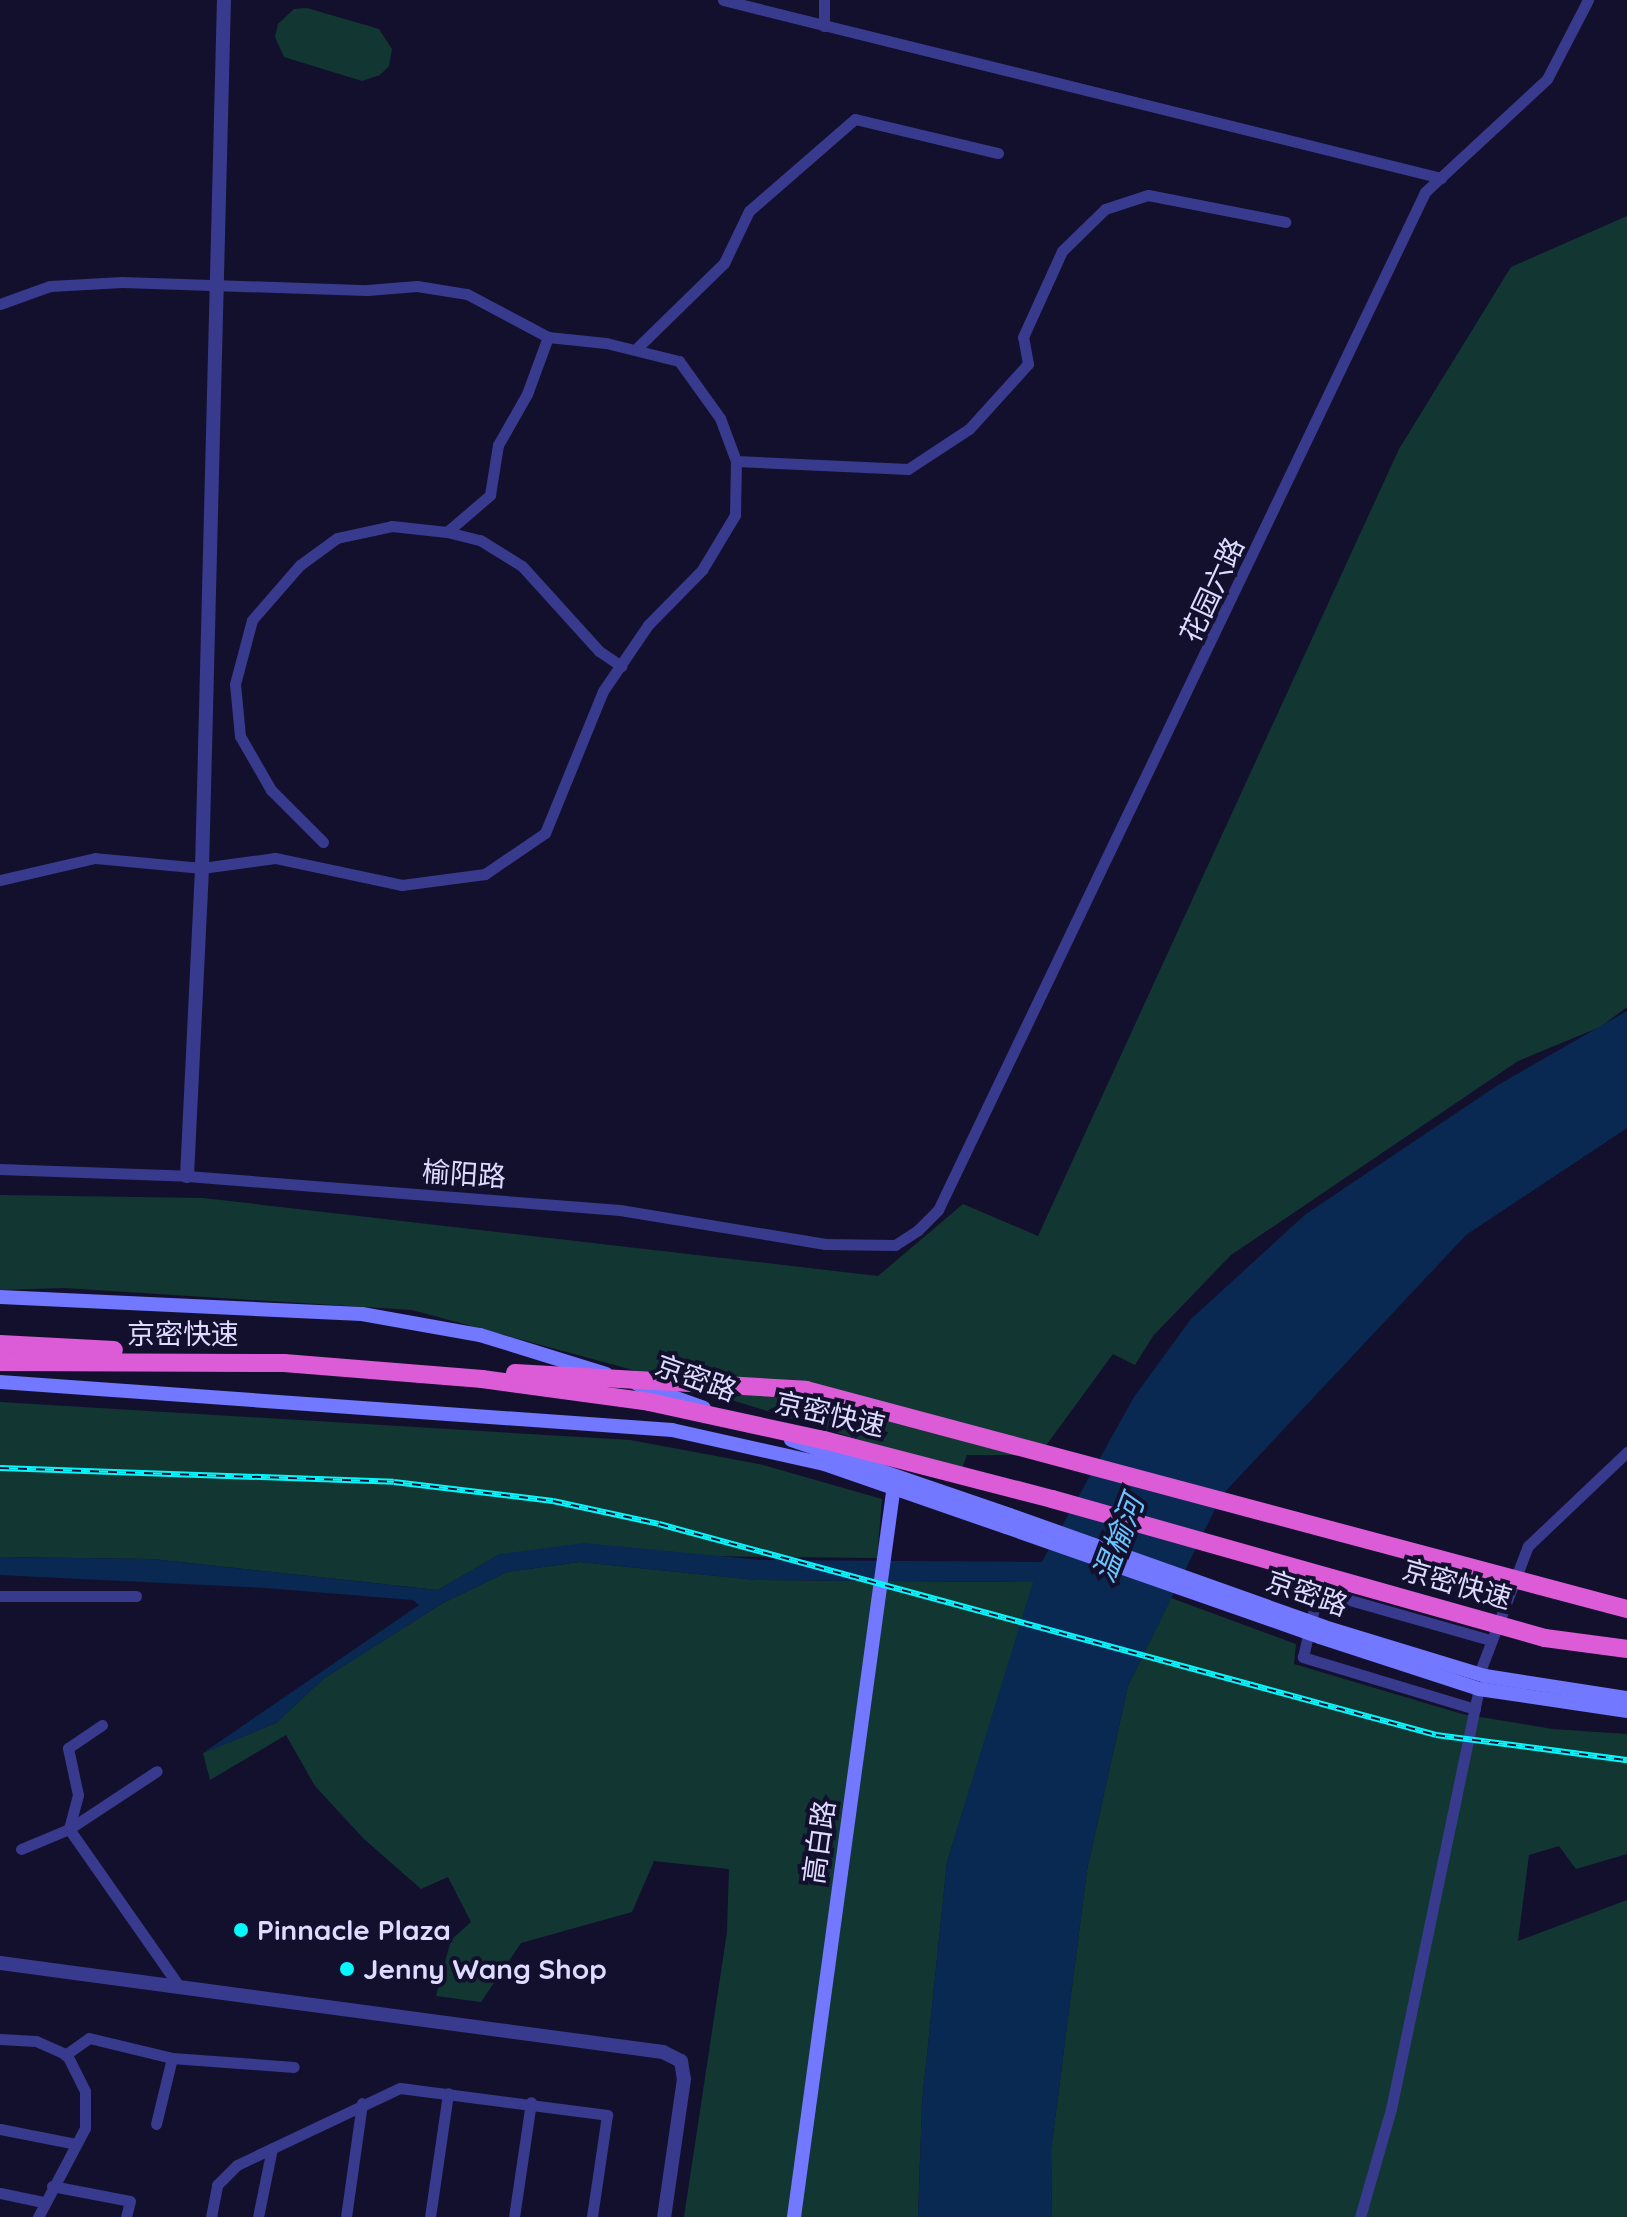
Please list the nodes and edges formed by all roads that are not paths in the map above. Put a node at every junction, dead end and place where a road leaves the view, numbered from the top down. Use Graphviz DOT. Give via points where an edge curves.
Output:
graph roads {
  1 [pos="224,0"];
  2 [pos="723,0"];
  3 [pos="824,0"];
  4 [pos="1588,0"];
  5 [pos="824,26"];
  6 [pos="998,153"];
  7 [pos="1441,178"];
  8 [pos="1285,222"];
  9 [pos="216,286"];
  10 [pos="0,304"];
  11 [pos="548,337"];
  12 [pos="637,348"];
  13 [pos="736,461"];
  14 [pos="447,532"];
  15 [pos="621,666"];
  16 [pos="323,842"];
  17 [pos="202,868"];
  18 [pos="0,880"];
  19 [pos="0,1169"];
  20 [pos="187,1176"];
  21 [pos="918,1230"];
  22 [pos="0,1297"];
  23 [pos="0,1344"];
  24 [pos="0,1362"];
  25 [pos="0,1382"];
  26 [pos="1627,1452"];
  27 [pos="895,1480"];
  28 [pos="0,1596"];
  29 [pos="136,1596"];
  30 [pos="1627,1609"];
  31 [pos="1490,1640"];
  32 [pos="1627,1649"];
  33 [pos="1479,1682"];
  34 [pos="1627,1698"];
  35 [pos="1475,1709"];
  36 [pos="1627,1711"];
  37 [pos="102,1725"];
  38 [pos="157,1771"];
  39 [pos="69,1829"];
  40 [pos="21,1849"];
  41 [pos="0,1963"];
  42 [pos="177,1983"];
  43 [pos="0,2039"];
  44 [pos="65,2055"];
  45 [pos="172,2058"];
  46 [pos="294,2067"];
  47 [pos="448,2093"];
  48 [pos="531,2102"];
  49 [pos="362,2103"];
  50 [pos="156,2124"];
  51 [pos="0,2129"];
  52 [pos="76,2144"];
  53 [pos="272,2148"];
  54 [pos="52,2186"];
  55 [pos="0,2193"];
  56 [pos="43,2202"];
  57 [pos="38,2217"];
  58 [pos="126,2217"];
  59 [pos="211,2217"];
  60 [pos="258,2217"];
  61 [pos="346,2217"];
  62 [pos="430,2217"];
  63 [pos="514,2217"];
  64 [pos="592,2217"];
  65 [pos="664,2217"];
  66 [pos="794,2217"];
  67 [pos="1360,2217"];
  1 -- 9 [label="street"];
  2 -- 5 [label="street"];
  3 -- 5 [label="street"];
  4 -- 7 [label="street, 花园六路" via="1547,79"];
  5 -- 7 [label="street"];
  6 -- 12 [label="street" via="855,119 749,211 724,263"];
  7 -- 21 [label="street, 花园六路" via="1425,192 938,1210"];
  8 -- 13 [label="street" via="1148,195 1105,209 1062,251 1023,337 1028,364 969,429 908,469"];
  9 -- 10 [label="street" via="50,286"];
  9 -- 11 [label="street" via="417,286 454,292"];
  9 -- 17 [label="street"];
  11 -- 13 [label="street" via="606,343 679,361 720,418"];
  11 -- 14 [label="street" via="527,394 498,445 490,495"];
  13 -- 15 [label="street" via="735,515 702,570 648,625"];
  14 -- 15 [label="street" via="480,540 522,566 599,651"];
  14 -- 16 [label="street" via="392,526 337,538 300,565 252,620 235,684 240,736 271,790"];
  15 -- 17 [label="street" via="603,691 545,833 485,874 402,885 275,858"];
  17 -- 18 [label="street" via="95,858"];
  17 -- 20 [label="street"];
  19 -- 20 [label="street, 榆阳路"];
  20 -- 21 [label="street, 榆阳路" via="620,1210 825,1244 895,1245"];
  22 -- 27 [label="main road, 京密路" via="362,1314 480,1335"];
  23 -- 30 [label="highway, 京密快速, bridge" via="806,1390"];
  24 -- 32 [label="highway, 京密快速, bridge" via="284,1363 482,1379 649,1402 1037,1495 1545,1638"];
  25 -- 27 [label="main road, 京密路" via="577,1419 672,1430"];
  26 -- 31 [label="street" via="1528,1546"];
  27 -- 33 [label="main road, 京密路, bridge" via="1322,1632"];
  27 -- 66 [label="main road, 高白路"];
  28 -- 29 [label="street"];
  31 -- 33 [label="street"];
  31 -- 35 [label="street" via="1318,1591 1303,1657"];
  33 -- 34 [label="main road, 京密路"];
  33 -- 35 [label="street"];
  33 -- 36 [label="main road, 京密路"];
  35 -- 67 [label="street" via="1391,2109"];
  37 -- 39 [label="street" via="68,1748 78,1795"];
  38 -- 39 [label="street"];
  39 -- 40 [label="street"];
  39 -- 42 [label="street"];
  41 -- 42 [label="street"];
  42 -- 65 [label="street" via="663,2052 681,2061 684,2079"];
  43 -- 44 [label="street" via="36,2041"];
  44 -- 45 [label="street" via="89,2038"];
  44 -- 52 [label="street" via="85,2091 85,2128"];
  45 -- 46 [label="street"];
  45 -- 50 [label="street"];
  47 -- 48 [label="street"];
  47 -- 49 [label="street" via="400,2088"];
  47 -- 62 [label="street"];
  48 -- 63 [label="street"];
  48 -- 64 [label="street" via="607,2115"];
  49 -- 53 [label="street"];
  49 -- 61 [label="street"];
  51 -- 52 [label="street"];
  52 -- 54 [label="street"];
  53 -- 59 [label="street" via="237,2165 217,2185"];
  53 -- 60 [label="street"];
  54 -- 56 [label="street"];
  54 -- 58 [label="street" via="130,2201"];
  55 -- 56 [label="street"];
  56 -- 57 [label="street"];
}
